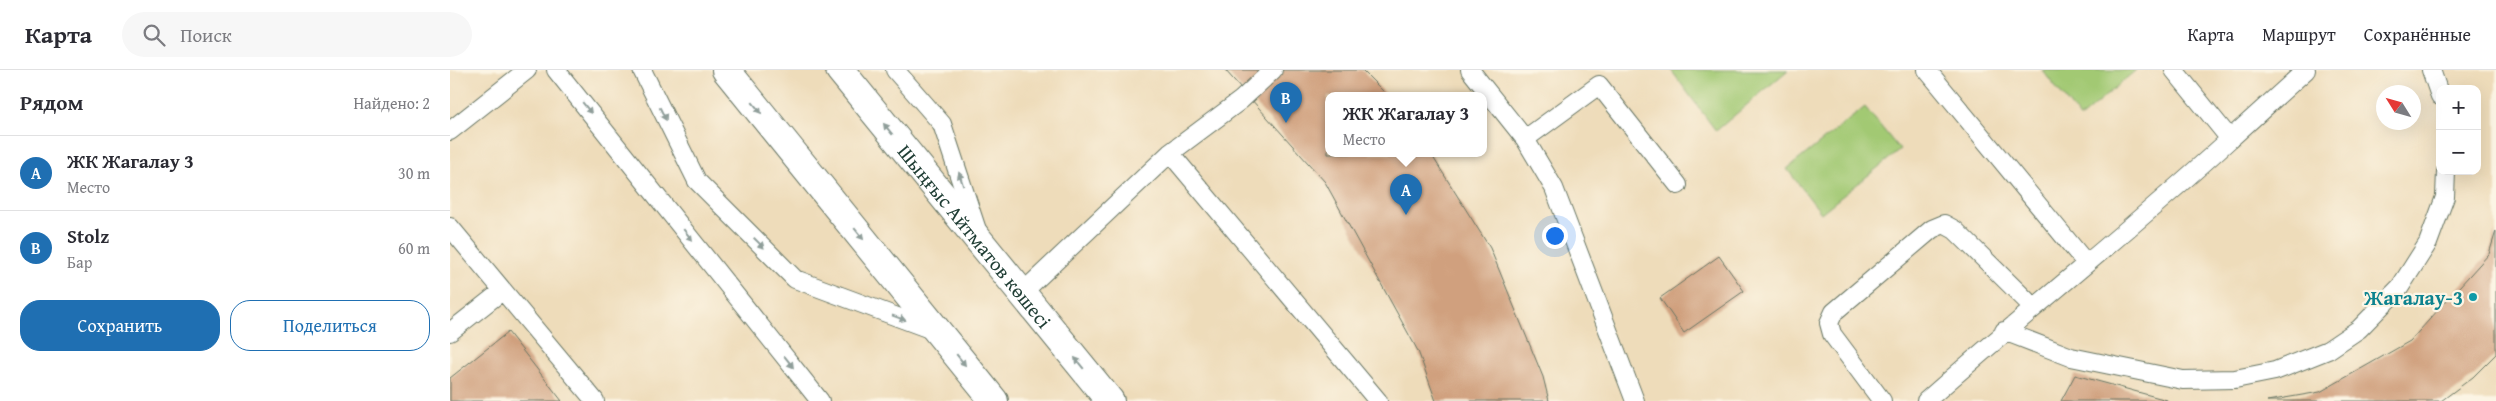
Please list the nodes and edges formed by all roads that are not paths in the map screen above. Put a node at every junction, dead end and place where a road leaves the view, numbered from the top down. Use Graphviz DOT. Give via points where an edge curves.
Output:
graph roads {
  1 [pos="527,70"];
  2 [pos="556,70"];
  3 [pos="642,70"];
  4 [pos="726,70"];
  5 [pos="840,70"];
  6 [pos="895,70"];
  7 [pos="1273,70"];
  8 [pos="1470,70"];
  9 [pos="1926,70"];
  10 [pos="2174,70"];
  11 [pos="2306,70"];
  12 [pos="2431,70"];
  13 [pos="2436,85"];
  14 [pos="450,131"];
  15 [pos="1526,139"];
  16 [pos="2230,139"];
  17 [pos="1170,153"];
  18 [pos="2446,175"];
  19 [pos="1678,185"];
  20 [pos="450,226"];
  21 [pos="981,242"];
  22 [pos="2086,263"];
  23 [pos="502,291"];
  24 [pos="1022,293"];
  25 [pos="2033,307"];
  26 [pos="2004,331"];
  27 [pos="450,332"];
  28 [pos="938,332"];
  29 [pos="595,401"];
  30 [pos="820,401"];
  31 [pos="994,401"];
  32 [pos="1110,401"];
  33 [pos="1378,401"];
  34 [pos="1635,401"];
  35 [pos="1882,401"];
  36 [pos="1926,401"];
  1 -- 14 [label="lane"];
  2 -- 30 [label="lane, one-way"];
  3 -- 28 [label="lane, one-way" via="697,181 795,279"];
  4 -- 28 [label="main road, one-way"];
  21 -- 5 [label="main road, Шыңғыс Айтматов көшесі, one-way"];
  21 -- 6 [label="lane, one-way" via="942,124"];
  7 -- 17 [label="lane" via="1241,100"];
  8 -- 15 [label="lane"];
  9 -- 22 [label="lane"];
  10 -- 16 [label="lane"];
  11 -- 16 [label="lane"];
  12 -- 13 [label="lane"];
  15 -- 19 [label="lane" via="1599,85"];
  15 -- 34 [label="lane" via="1554,188"];
  16 -- 22 [label="lane" via="2176,189"];
  17 -- 24 [label="lane"];
  17 -- 33 [label="lane"];
  18 -- 26 [label="lane" via="2445,197 2428,243 2400,287 2360,330 2328,350 2275,370 2235,379 2183,380 2071,356"];
  20 -- 23 [label="lane"];
  21 -- 24 [label="main road, Шыңғыс Айтматов көшесі"];
  22 -- 25 [label="lane"];
  23 -- 27 [label="lane"];
  23 -- 29 [label="lane"];
  32 -- 24 [label="main road, Шыңғыс Айтматов көшесі, one-way"];
  25 -- 26 [label="lane"];
  25 -- 35 [label="lane" via="1955,230 1944,224 1932,229 1834,312 1829,322 1832,334"];
  26 -- 36 [label="lane"];
  28 -- 31 [label="main road, one-way"];
}
